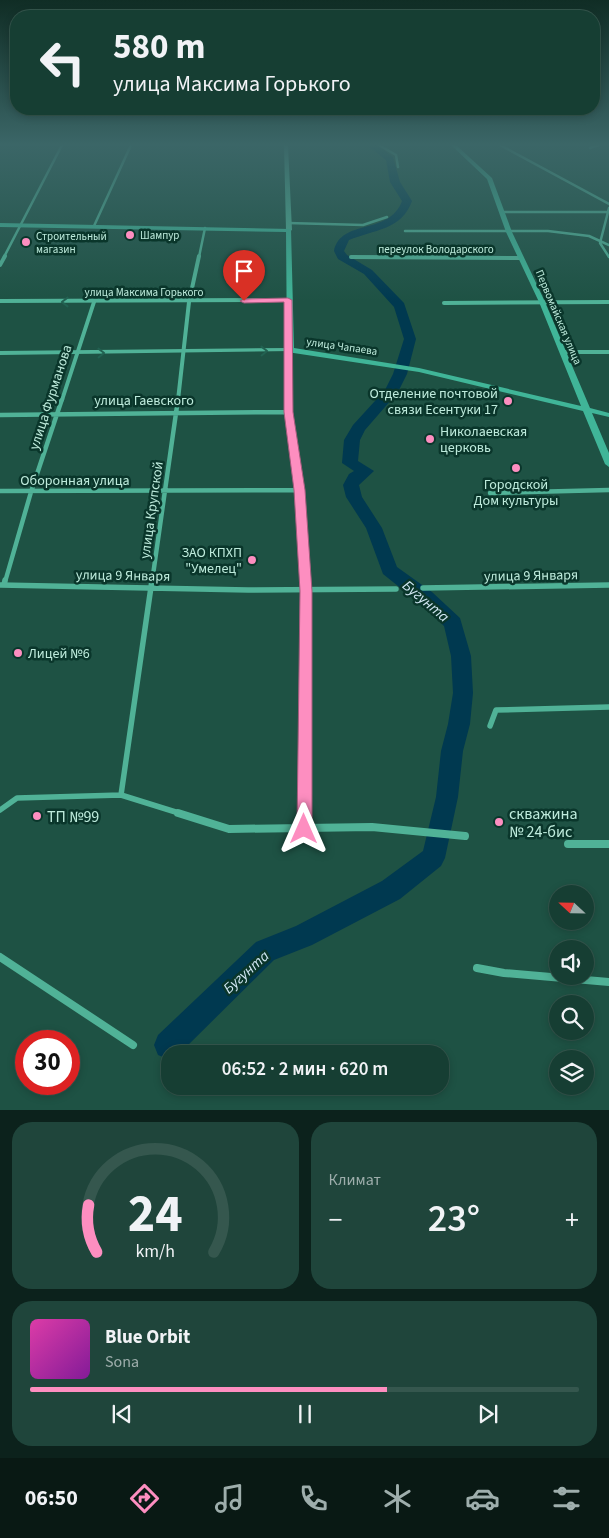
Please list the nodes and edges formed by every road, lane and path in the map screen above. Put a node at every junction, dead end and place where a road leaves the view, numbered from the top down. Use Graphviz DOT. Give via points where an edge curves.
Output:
graph roads {
  1 [pos="36,197"];
  2 [pos="108,197"];
  3 [pos="287,197"];
  4 [pos="497,197"];
  5 [pos="595,197"];
  6 [pos="609,204"];
  7 [pos="608,210"];
  8 [pos="503,212"];
  9 [pos="388,217"];
  10 [pos="0,225"];
  11 [pos="22,225"];
  12 [pos="94,226"];
  13 [pos="288,226"];
  14 [pos="205,228"];
  15 [pos="404,231"];
  16 [pos="509,232"];
  17 [pos="600,243"];
  18 [pos="609,245"];
  19 [pos="609,256"];
  20 [pos="351,257"];
  21 [pos="521,258"];
  22 [pos="0,265"];
  23 [pos="288,300"];
  24 [pos="0,302"];
  25 [pos="94,302"];
  26 [pos="189,302"];
  27 [pos="542,302"];
  28 [pos="609,302"];
  29 [pos="444,303"];
  30 [pos="290,350"];
  31 [pos="0,352"];
  32 [pos="185,352"];
  33 [pos="562,352"];
  34 [pos="609,352"];
  35 [pos="76,353"];
  36 [pos="585,410"];
  37 [pos="288,412"];
  38 [pos="176,414"];
  39 [pos="0,415"];
  40 [pos="56,415"];
  41 [pos="609,415"];
  42 [pos="609,464"];
  43 [pos="300,490"];
  44 [pos="609,490"];
  45 [pos="0,491"];
  46 [pos="165,491"];
  47 [pos="30,492"];
  48 [pos="490,493"];
  49 [pos="2,585"];
  50 [pos="609,585"];
  51 [pos="151,586"];
  52 [pos="423,588"];
  53 [pos="396,589"];
  54 [pos="306,591"];
  55 [pos="609,707"];
  56 [pos="490,726"];
  57 [pos="121,795"];
  58 [pos="0,810"];
  59 [pos="304,829"];
  60 [pos="465,836"];
  61 [pos="568,844"];
  62 [pos="609,844"];
  63 [pos="0,958"];
  64 [pos="477,968"];
  65 [pos="609,982"];
  66 [pos="133,1045"];
  1 -- 11 [label="street"];
  2 -- 12 [label="street"];
  3 -- 13 [label="street"];
  4 -- 8 [label="main road, Первомайская улица"];
  5 -- 6 [label="street"];
  7 -- 8 [label="street"];
  7 -- 17 [label="street"];
  8 -- 16 [label="main road, Первомайская улица"];
  9 -- 13 [label="street" via="364,225"];
  10 -- 11 [label="main road"];
  11 -- 12 [label="main road"];
  11 -- 22 [label="street"];
  12 -- 14 [label="main road"];
  13 -- 14 [label="main road"];
  13 -- 23 [label="main road"];
  14 -- 26 [label="street, улица Крупской"];
  15 -- 16 [label="street"];
  16 -- 17 [label="street" via="569,232 589,236"];
  16 -- 21 [label="main road, Первомайская улица"];
  17 -- 18 [label="street"];
  17 -- 19 [label="street"];
  20 -- 21 [label="street, переулок Володарского"];
  21 -- 27 [label="main road, Первомайская улица"];
  23 -- 26 [label="street, улица Максима Горького"];
  23 -- 30 [label="main road"];
  25 -- 24 [label="street, улица Максима Горького, one-way"];
  25 -- 26 [label="street, улица Максима Горького"];
  25 -- 35 [label="street, улица Фурманова"];
  26 -- 32 [label="street, улица Крупской"];
  27 -- 28 [label="street"];
  27 -- 29 [label="street"];
  27 -- 33 [label="main road, Первомайская улица"];
  32 -- 30 [label="street, улица Чапаева, one-way"];
  30 -- 36 [label="main road, улица Чапаева" via="419,370"];
  30 -- 37 [label="street"];
  31 -- 35 [label="street, улица Чапаева"];
  35 -- 32 [label="street, улица Чапаева, one-way"];
  32 -- 38 [label="street, улица Крупской"];
  33 -- 34 [label="street"];
  33 -- 36 [label="main road, Первомайская улица"];
  35 -- 40 [label="street, улица Фурманова"];
  36 -- 41 [label="main road"];
  36 -- 42 [label="main road, Первомайская улица"];
  37 -- 38 [label="street, улица Гаевского"];
  37 -- 43 [label="street"];
  38 -- 40 [label="street, улица Гаевского"];
  38 -- 46 [label="street, улица Крупской"];
  39 -- 40 [label="street, улица Гаевского"];
  40 -- 47 [label="street, улица Фурманова"];
  43 -- 46 [label="street, Оборонная улица"];
  43 -- 54 [label="street"];
  44 -- 48 [label="street"];
  45 -- 47 [label="street, Оборонная улица"];
  46 -- 47 [label="street, Оборонная улица"];
  46 -- 51 [label="street, улица Крупской"];
  47 -- 49 [label="street, улица Фурманова"];
  49 -- 51 [label="street, улица 9 Января"];
  50 -- 52 [label="street, улица 9 Января"];
  51 -- 54 [label="street, улица 9 Января"];
  51 -- 57 [label="street, улица Крупской"];
  53 -- 54 [label="street, улица 9 Января"];
  54 -- 59 [label="street"];
  55 -- 56 [label="street" via="496,710"];
  57 -- 58 [label="street" via="17,798"];
  57 -- 59 [label="street" via="229,829"];
  59 -- 60 [label="street" via="372,827"];
  61 -- 62 [label="street"];
  63 -- 66 [label="street"];
  64 -- 65 [label="street"];
}
